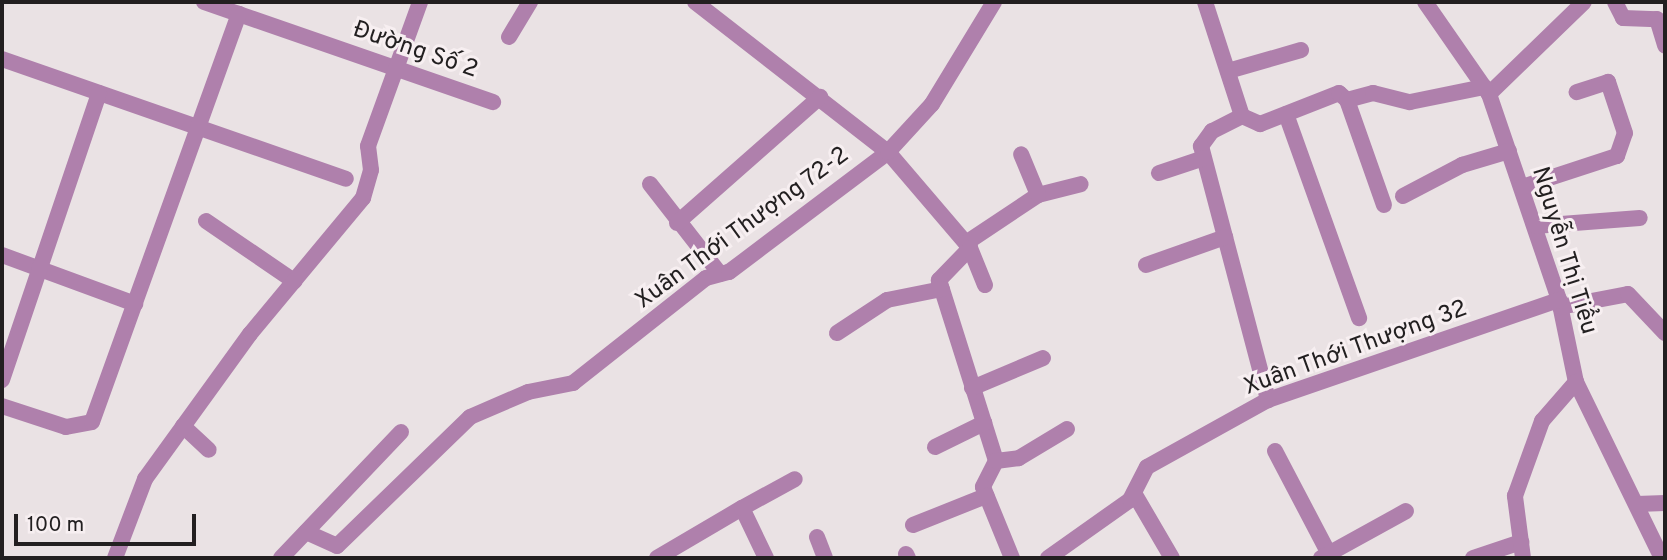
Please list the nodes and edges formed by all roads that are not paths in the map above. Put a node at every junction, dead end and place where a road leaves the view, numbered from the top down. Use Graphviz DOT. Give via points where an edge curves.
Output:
graph roads {
  1 [pos="204,2"];
  2 [pos="420,2"];
  3 [pos="530,2"];
  4 [pos="695,2"];
  5 [pos="995,2"];
  6 [pos="1205,2"];
  7 [pos="1425,2"];
  8 [pos="1584,2"];
  9 [pos="1615,2"];
  10 [pos="239,14"];
  11 [pos="509,37"];
  12 [pos="1665,46"];
  13 [pos="1301,50"];
  14 [pos="2,59"];
  15 [pos="394,69"];
  16 [pos="1228,71"];
  17 [pos="1487,90"];
  18 [pos="1577,92"];
  19 [pos="100,93"];
  20 [pos="820,97"];
  21 [pos="1347,100"];
  22 [pos="493,102"];
  23 [pos="1286,114"];
  24 [pos="1242,116"];
  25 [pos="200,126"];
  26 [pos="1509,150"];
  27 [pos="888,152"];
  28 [pos="1021,154"];
  29 [pos="1204,158"];
  30 [pos="1159,173"];
  31 [pos="346,179"];
  32 [pos="650,184"];
  33 [pos="1081,184"];
  34 [pos="1522,187"];
  35 [pos="1038,195"];
  36 [pos="1403,196"];
  37 [pos="1384,205"];
  38 [pos="1640,218"];
  39 [pos="206,221"];
  40 [pos="677,223"];
  41 [pos="1535,226"];
  42 [pos="1225,237"];
  43 [pos="968,246"];
  44 [pos="2,255"];
  45 [pos="1146,265"];
  46 [pos="39,268"];
  47 [pos="720,274"];
  48 [pos="294,281"];
  49 [pos="985,285"];
  50 [pos="942,289"];
  51 [pos="135,304"];
  52 [pos="1560,304"];
  53 [pos="1359,318"];
  54 [pos="837,333"];
  55 [pos="1665,333"];
  56 [pos="1043,358"];
  57 [pos="2,380"];
  58 [pos="1576,382"];
  59 [pos="972,388"];
  60 [pos="1268,400"];
  61 [pos="2,406"];
  62 [pos="984,423"];
  63 [pos="183,426"];
  64 [pos="1067,429"];
  65 [pos="401,432"];
  66 [pos="935,447"];
  67 [pos="209,450"];
  68 [pos="1275,452"];
  69 [pos="996,461"];
  70 [pos="794,479"];
  71 [pos="1133,493"];
  72 [pos="985,496"];
  73 [pos="1665,503"];
  74 [pos="1637,504"];
  75 [pos="742,508"];
  76 [pos="1406,511"];
  77 [pos="913,525"];
  78 [pos="306,532"];
  79 [pos="817,537"];
  80 [pos="1522,550"];
  81 [pos="1325,556"];
  82 [pos="115,558"];
  83 [pos="281,558"];
  84 [pos="657,558"];
  85 [pos="766,558"];
  86 [pos="825,558"];
  87 [pos="1012,558"];
  88 [pos="1048,558"];
  89 [pos="1172,558"];
  90 [pos="1473,558"];
  91 [pos="1662,558"];
  1 -- 10 [label="street, Đường Số 2"];
  2 -- 15 [label="street"];
  3 -- 11 [label="street"];
  4 -- 20 [label="street"];
  5 -- 27 [label="street, Xuân Thới Thượng 72-2" via="932,104"];
  6 -- 16 [label="street"];
  7 -- 17 [label="street, Nguyễn Thị Tiểu"];
  8 -- 17 [label="street"];
  9 -- 12 [label="street" via="1623,18 1657,19"];
  10 -- 15 [label="street, Đường Số 2"];
  10 -- 25 [label="street"];
  13 -- 16 [label="street"];
  14 -- 19 [label="street"];
  15 -- 22 [label="street, Đường Số 2"];
  15 -- 48 [label="street" via="368,146 371,170 363,198"];
  16 -- 24 [label="street"];
  17 -- 21 [label="street" via="1410,102 1373,93"];
  17 -- 26 [label="street, Nguyễn Thị Tiểu"];
  18 -- 34 [label="street" via="1608,82 1625,133 1617,156"];
  19 -- 25 [label="street"];
  19 -- 46 [label="street"];
  20 -- 27 [label="street"];
  20 -- 40 [label="street"];
  21 -- 23 [label="street" via="1339,93"];
  21 -- 37 [label="street"];
  23 -- 24 [label="street" via="1260,124"];
  23 -- 53 [label="street"];
  24 -- 29 [label="street" via="1212,131 1201,146"];
  25 -- 31 [label="street"];
  25 -- 51 [label="street"];
  26 -- 34 [label="street, Nguyễn Thị Tiểu"];
  26 -- 36 [label="street" via="1462,165"];
  27 -- 43 [label="street"];
  27 -- 47 [label="street, Xuân Thới Thượng 72-2"];
  28 -- 35 [label="street"];
  29 -- 30 [label="street"];
  29 -- 42 [label="street"];
  32 -- 40 [label="street" via="672,207"];
  33 -- 35 [label="street"];
  34 -- 41 [label="street, Nguyễn Thị Tiểu"];
  35 -- 43 [label="street"];
  38 -- 41 [label="street"];
  39 -- 48 [label="street"];
  40 -- 47 [label="street"];
  41 -- 52 [label="street, Nguyễn Thị Tiểu"];
  42 -- 45 [label="street"];
  42 -- 60 [label="street"];
  43 -- 49 [label="street"];
  43 -- 50 [label="street" via="939,280"];
  44 -- 46 [label="street"];
  46 -- 51 [label="street"];
  46 -- 57 [label="street"];
  47 -- 78 [label="street, Xuân Thới Thượng 72-2" via="706,278 573,383 527,392 470,417 337,546"];
  48 -- 63 [label="street"];
  50 -- 54 [label="street" via="887,300"];
  50 -- 59 [label="street"];
  51 -- 61 [label="street" via="90,425 56,425"];
  52 -- 55 [label="street, Xuân Thới Thượng 32" via="1628,294"];
  52 -- 58 [label="street, Nguyễn Thị Tiểu"];
  52 -- 60 [label="street, Xuân Thới Thượng 32"];
  56 -- 59 [label="street"];
  58 -- 74 [label="street, Nguyễn Thị Tiểu"];
  58 -- 80 [label="street" via="1542,421 1515,496"];
  59 -- 62 [label="street"];
  60 -- 71 [label="street, Xuân Thới Thượng 32" via="1147,467"];
  62 -- 66 [label="street"];
  62 -- 69 [label="street"];
  63 -- 67 [label="street"];
  63 -- 82 [label="street" via="145,480"];
  64 -- 69 [label="street" via="1019,458"];
  65 -- 78 [label="street"];
  68 -- 81 [label="street"];
  69 -- 72 [label="street" via="983,487"];
  70 -- 75 [label="street"];
  71 -- 88 [label="street, Xuân Thới Thượng 32"];
  71 -- 89 [label="street"];
  72 -- 77 [label="street"];
  72 -- 87 [label="street"];
  73 -- 74 [label="street"];
  74 -- 91 [label="street, Nguyễn Thị Tiểu"];
  75 -- 84 [label="street"];
  75 -- 85 [label="street"];
  76 -- 81 [label="street"];
  78 -- 83 [label="street"];
  79 -- 86 [label="street"];
  80 -- 90 [label="street"];
}
